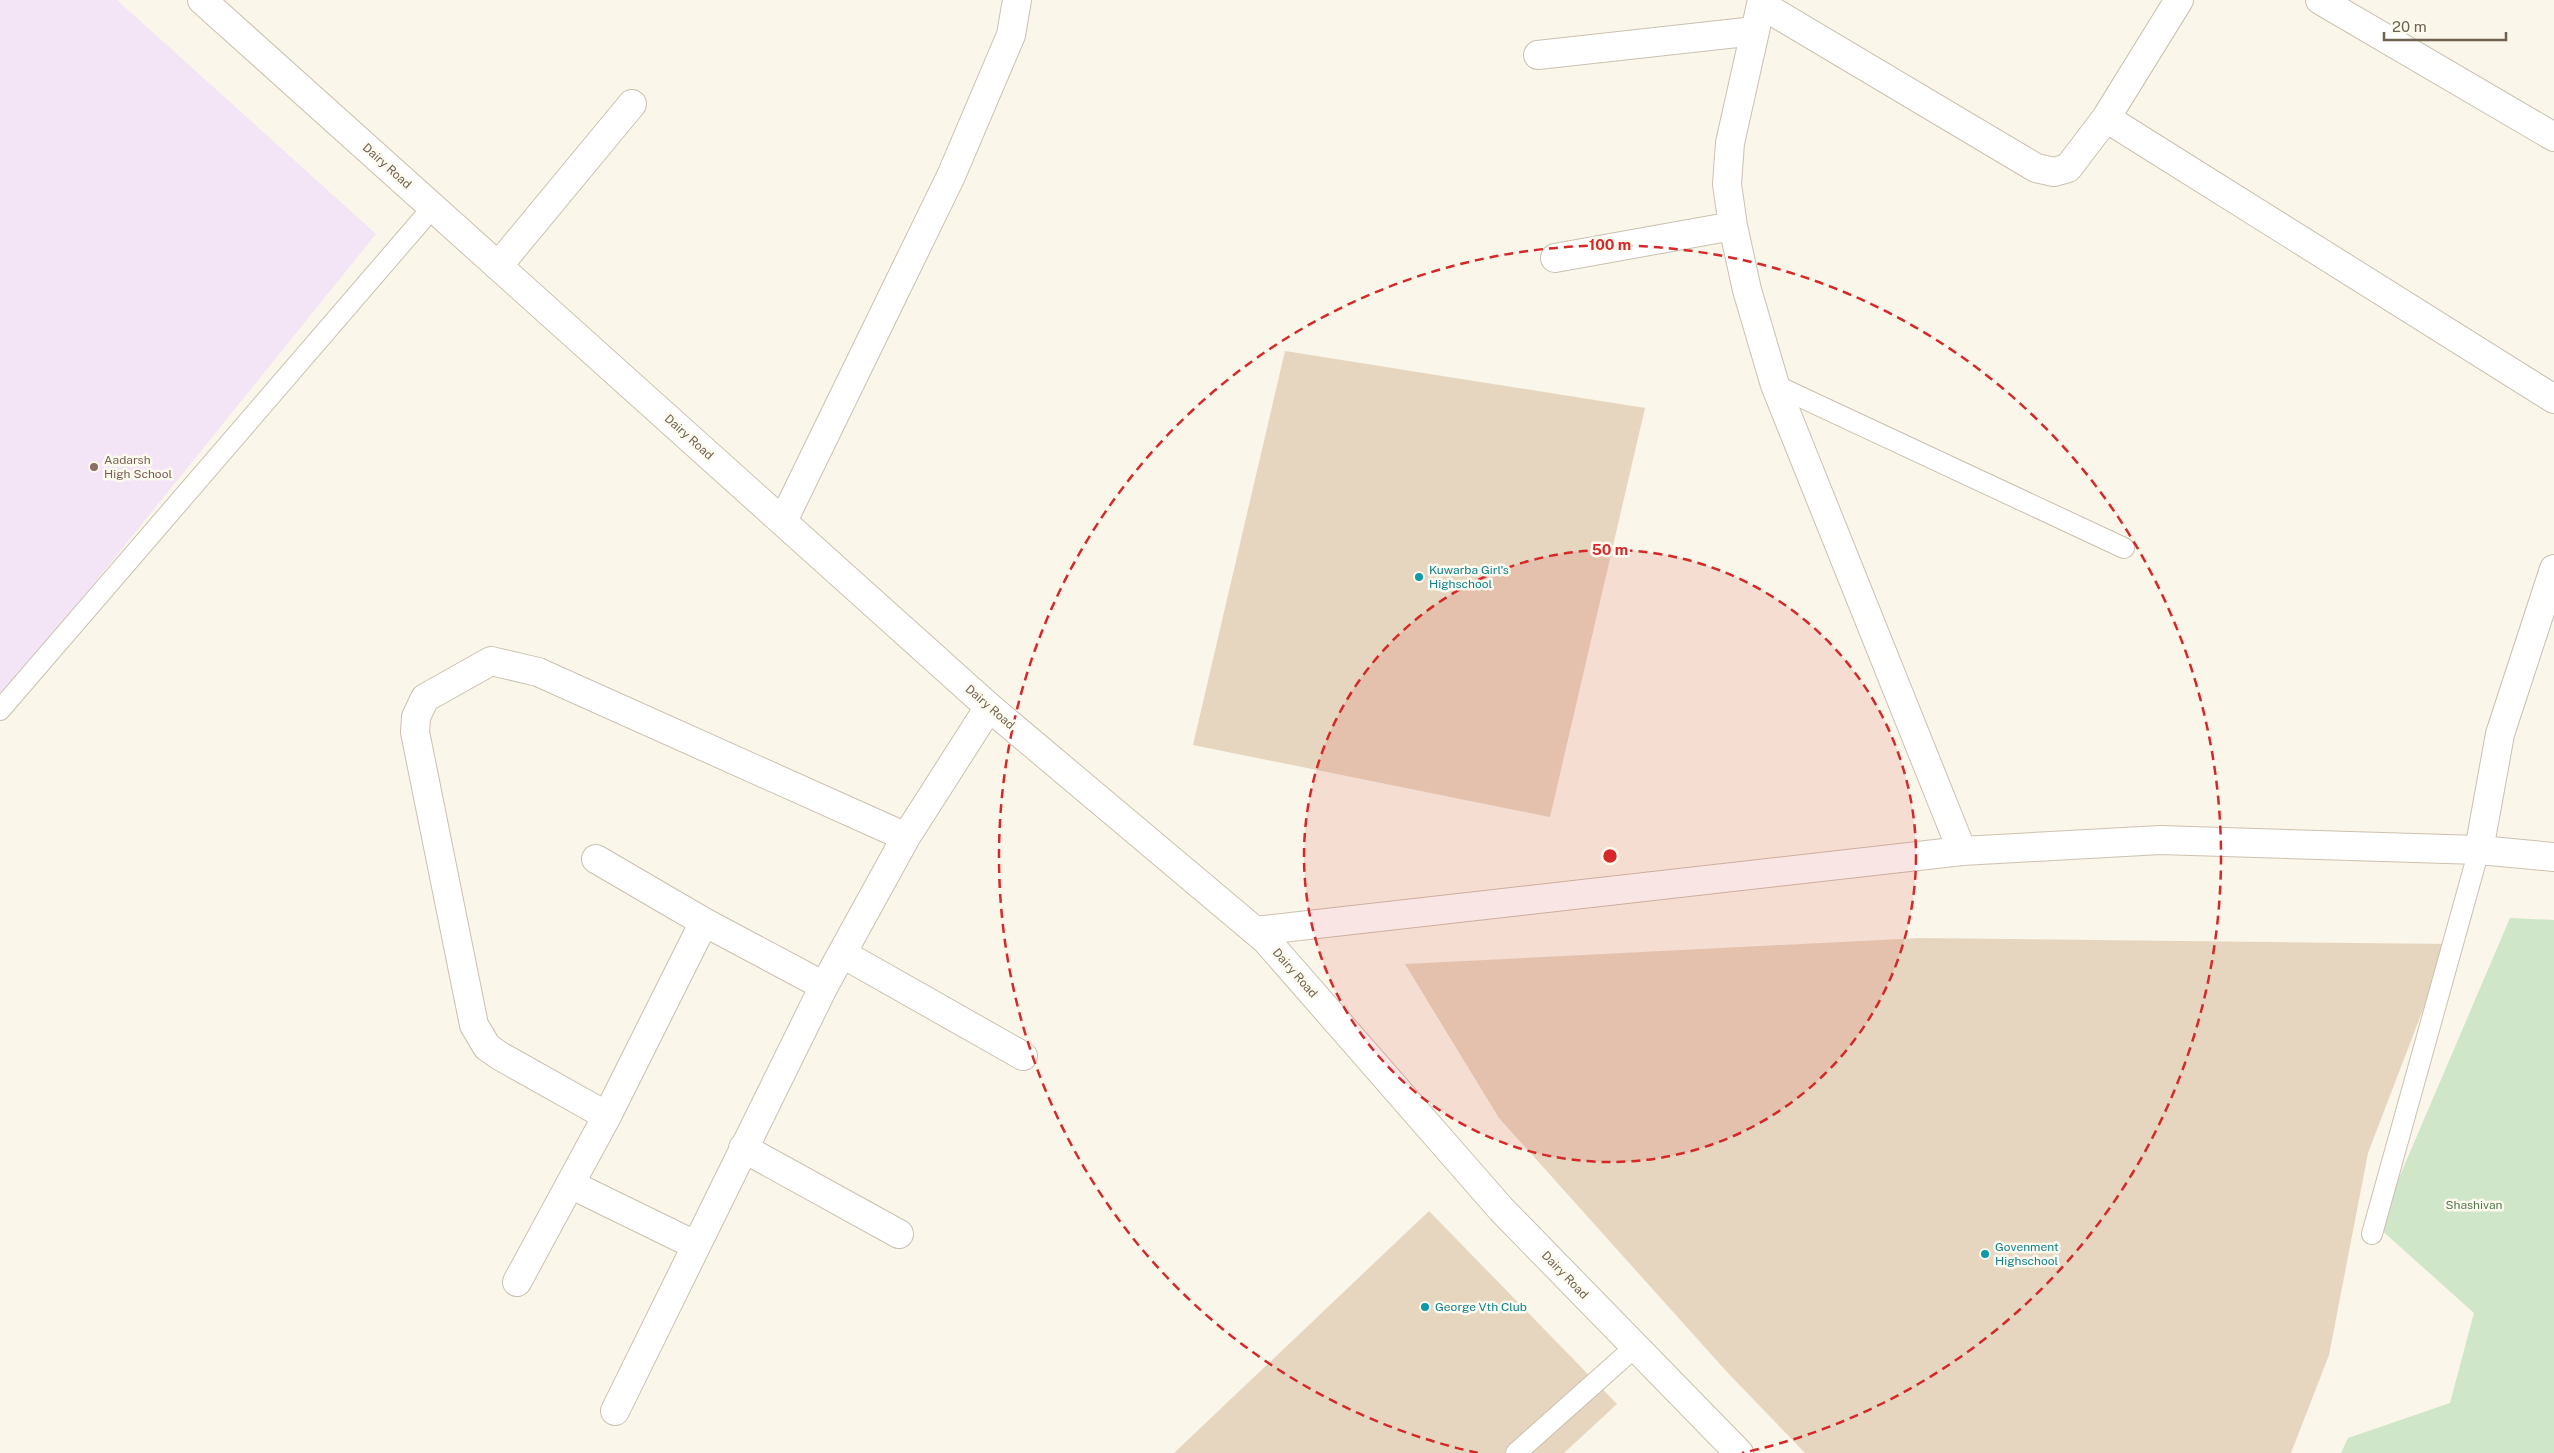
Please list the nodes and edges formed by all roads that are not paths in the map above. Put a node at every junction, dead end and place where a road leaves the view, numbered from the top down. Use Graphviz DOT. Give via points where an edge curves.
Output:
graph roads {
  1 [pos="202,0"];
  2 [pos="1017,0"];
  3 [pos="2320,0"];
  4 [pos="1762,2"];
  5 [pos="2171,2"];
  6 [pos="1755,31"];
  7 [pos="1538,55"];
  8 [pos="632,104"];
  9 [pos="2106,118"];
  10 [pos="2554,137"];
  11 [pos="433,207"];
  12 [pos="1733,226"];
  13 [pos="1555,258"];
  14 [pos="498,266"];
  15 [pos="1774,385"];
  16 [pos="2554,399"];
  17 [pos="782,521"];
  18 [pos="2124,548"];
  19 [pos="2554,570"];
  20 [pos="989,707"];
  21 [pos="0,710"];
  22 [pos="906,838"];
  23 [pos="2479,850"];
  24 [pos="1962,851"];
  25 [pos="2554,858"];
  26 [pos="596,859"];
  27 [pos="704,922"];
  28 [pos="1254,931"];
  29 [pos="843,954"];
  30 [pos="824,986"];
  31 [pos="1023,1056"];
  32 [pos="607,1116"];
  33 [pos="743,1148"];
  34 [pos="570,1184"];
  35 [pos="899,1234"];
  36 [pos="2372,1234"];
  37 [pos="695,1245"];
  38 [pos="517,1282"];
  39 [pos="1635,1347"];
  40 [pos="614,1411"];
  41 [pos="1516,1453"];
  42 [pos="1739,1453"];
  1 -- 11 [label="street, Dairy Road"];
  2 -- 17 [label="street" via="1011,35 951,176"];
  3 -- 10 [label="street"];
  4 -- 6 [label="street"];
  4 -- 9 [label="street" via="2036,168 2054,172 2068,168"];
  5 -- 9 [label="street"];
  6 -- 7 [label="street"];
  6 -- 12 [label="street" via="1730,143 1727,184"];
  8 -- 14 [label="street"];
  9 -- 16 [label="street"];
  11 -- 14 [label="street, Dairy Road"];
  11 -- 21 [label="lane"];
  12 -- 13 [label="street"];
  12 -- 15 [label="street"];
  14 -- 17 [label="street, Dairy Road"];
  15 -- 18 [label="lane"];
  15 -- 24 [label="street"];
  17 -- 20 [label="street, Dairy Road"];
  19 -- 23 [label="street" via="2500,734"];
  20 -- 22 [label="street"];
  20 -- 28 [label="street, Dairy Road"];
  22 -- 29 [label="street"];
  22 -- 32 [label="street" via="538,672 490,661 426,698 416,716 414,732 474,1025 487,1047 500,1056"];
  23 -- 24 [label="street" via="2160,840"];
  23 -- 25 [label="street"];
  23 -- 36 [label="lane"];
  24 -- 28 [label="street"];
  26 -- 27 [label="street"];
  27 -- 30 [label="street"];
  27 -- 32 [label="street"];
  28 -- 39 [label="street, Dairy Road" via="1266,940 1501,1209"];
  29 -- 30 [label="street"];
  29 -- 31 [label="street"];
  30 -- 33 [label="street"];
  32 -- 34 [label="street"];
  33 -- 35 [label="street"];
  33 -- 37 [label="street"];
  34 -- 37 [label="street"];
  34 -- 38 [label="street"];
  37 -- 40 [label="street"];
  39 -- 41 [label="lane"];
  39 -- 42 [label="street, Dairy Road"];
}
